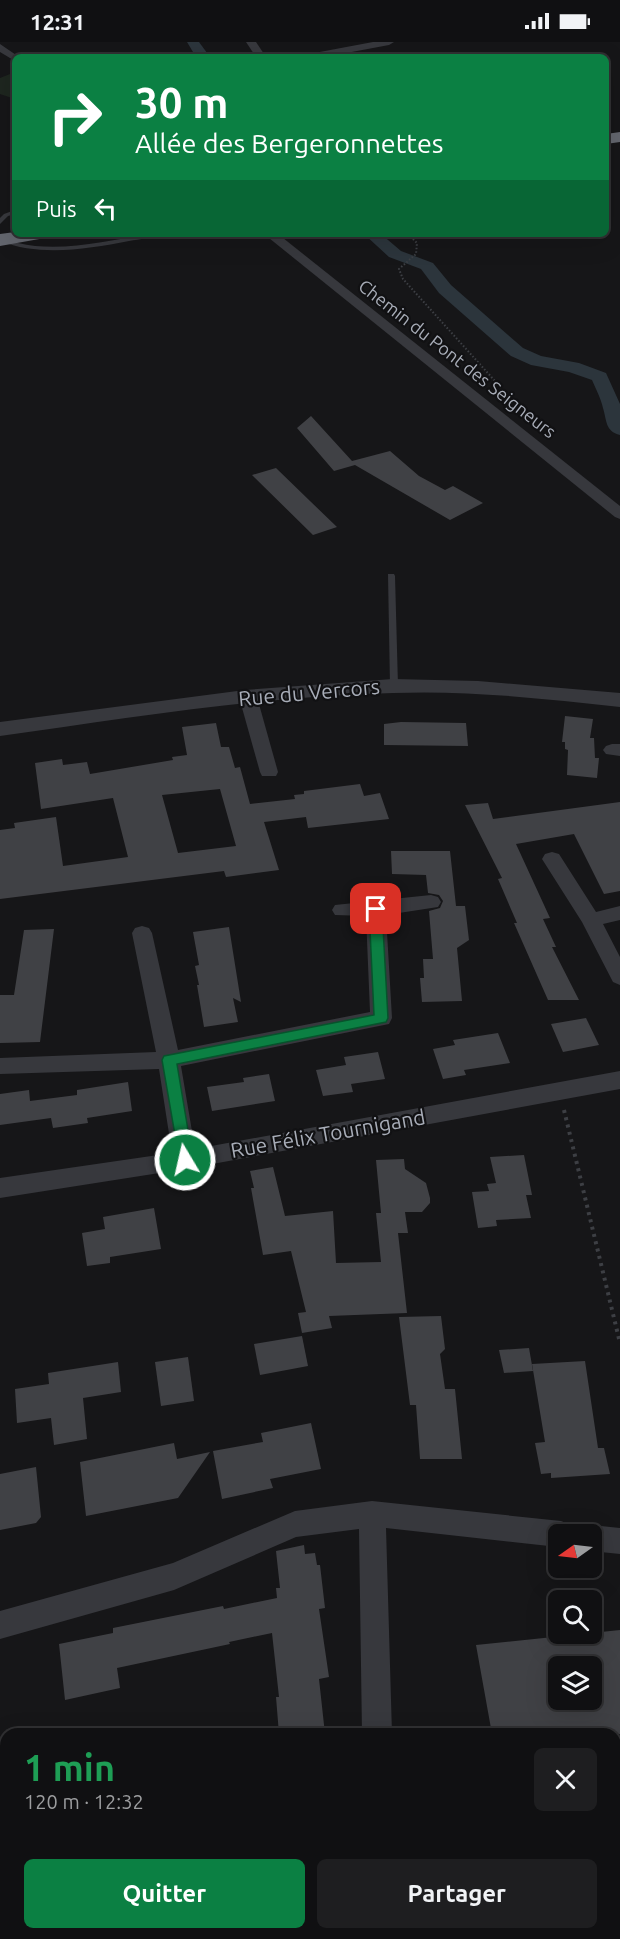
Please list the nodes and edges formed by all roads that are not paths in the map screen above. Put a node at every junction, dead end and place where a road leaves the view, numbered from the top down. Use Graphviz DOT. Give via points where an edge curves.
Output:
graph roads {
  1 [pos="389,42"];
  2 [pos="325,54"];
  3 [pos="12,213"];
  4 [pos="0,222"];
  5 [pos="19,237"];
  6 [pos="136,237"];
  7 [pos="274,237"];
  8 [pos="0,240"];
  9 [pos="620,514"];
  10 [pos="391,576"];
  11 [pos="394,686"];
  12 [pos="248,697"];
  13 [pos="620,700"];
  14 [pos="0,729"];
  15 [pos="269,772"];
  16 [pos="552,859"];
  17 [pos="431,902"];
  18 [pos="376,909"];
  19 [pos="342,910"];
  20 [pos="620,913"];
  21 [pos="591,920"];
  22 [pos="141,933"];
  23 [pos="620,977"];
  24 [pos="170,1060"];
  25 [pos="0,1066"];
  26 [pos="620,1080"];
  27 [pos="185,1160"];
  28 [pos="0,1188"];
  29 [pos="372,1514"];
  30 [pos="548,1533"];
  31 [pos="602,1539"];
  32 [pos="620,1541"];
  33 [pos="0,1625"];
  34 [pos="377,1728"];
  1 -- 2 [label="street"];
  3 -- 4 [label="lane"];
  5 -- 8 [label="highway"];
  6 -- 8 [label="lane" via="54,248 17,247"];
  7 -- 9 [label="street, Chemin du Pont des Seigneurs"];
  10 -- 11 [label="lane"];
  11 -- 12 [label="street, Rue du Vercors"];
  11 -- 13 [label="street, Rue du Vercors" via="493,688"];
  12 -- 14 [label="street, Rue du Vercors"];
  12 -- 15 [label="street"];
  16 -- 21 [label="street"];
  17 -- 18 [label="street"];
  18 -- 19 [label="street"];
  18 -- 24 [label="street" via="381,1018"];
  20 -- 21 [label="street"];
  21 -- 23 [label="street"];
  22 -- 24 [label="street"];
  24 -- 25 [label="street"];
  24 -- 27 [label="street"];
  26 -- 27 [label="street, Rue Félix Tournigand"];
  27 -- 28 [label="street, Rue Félix Tournigand"];
  29 -- 30 [label="street"];
  29 -- 33 [label="street" via="295,1524 174,1576"];
  29 -- 34 [label="street"];
  31 -- 32 [label="street"];
}
